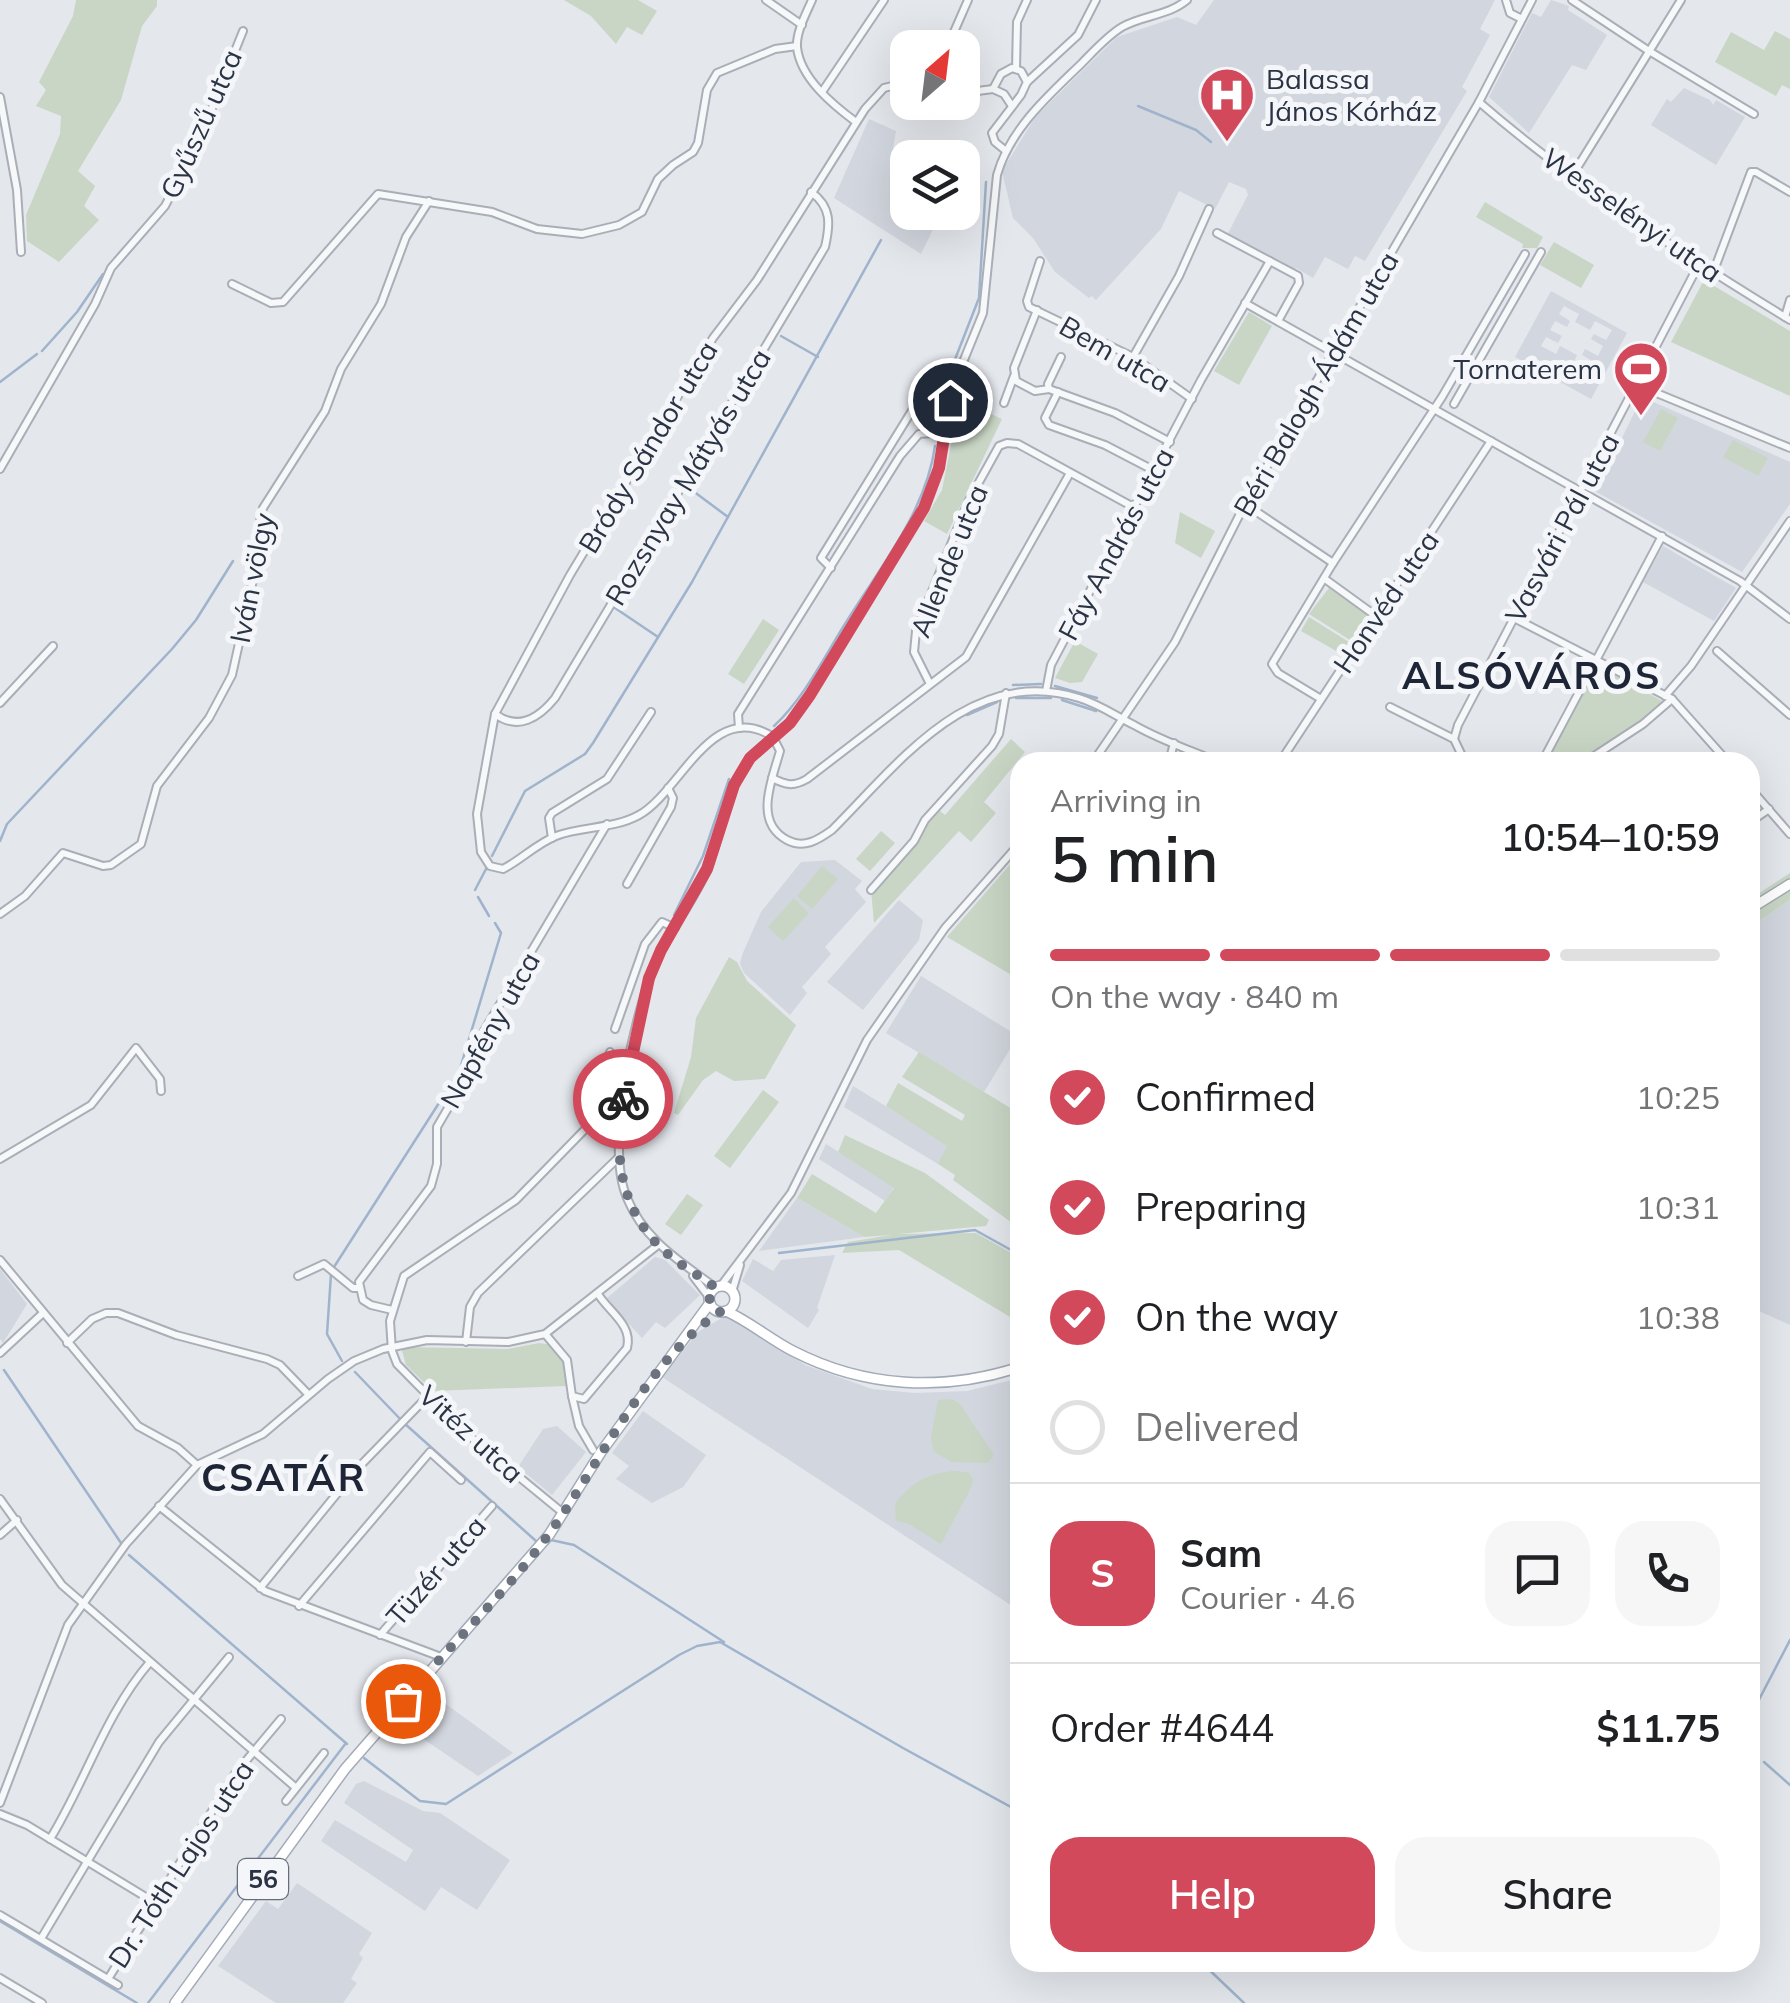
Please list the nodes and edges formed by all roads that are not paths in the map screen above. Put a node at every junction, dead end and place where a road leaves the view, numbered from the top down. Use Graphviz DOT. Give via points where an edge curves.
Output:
graph roads {
  1 [pos="766,0"];
  2 [pos="812,0"];
  3 [pos="884,0"];
  4 [pos="968,0"];
  5 [pos="1028,0"];
  6 [pos="1096,0"];
  7 [pos="1187,0"];
  8 [pos="1506,0"];
  9 [pos="1532,0"];
  10 [pos="1572,0"];
  11 [pos="1681,0"];
  12 [pos="1522,18"];
  13 [pos="802,24"];
  14 [pos="955,30"];
  15 [pos="243,31"];
  16 [pos="797,46"];
  17 [pos="1649,51"];
  18 [pos="1016,68"];
  19 [pos="1027,82"];
  20 [pos="890,86"];
  21 [pos="993,89"];
  22 [pos="980,91"];
  23 [pos="822,92"];
  24 [pos="0,96"];
  25 [pos="1480,102"];
  26 [pos="1012,106"];
  27 [pos="1754,114"];
  28 [pos="856,122"];
  29 [pos="1006,151"];
  30 [pos="1572,176"];
  31 [pos="811,192"];
  32 [pos="1790,192"];
  33 [pos="429,201"];
  34 [pos="1209,209"];
  35 [pos="1216,232"];
  36 [pos="21,252"];
  37 [pos="1541,252"];
  38 [pos="1525,254"];
  39 [pos="1040,261"];
  40 [pos="1270,261"];
  41 [pos="1698,264"];
  42 [pos="1713,273"];
  43 [pos="232,284"];
  44 [pos="1790,300"];
  45 [pos="1246,303"];
  46 [pos="1037,310"];
  47 [pos="1787,318"];
  48 [pos="1278,321"];
  49 [pos="1332,351"];
  50 [pos="1061,356"];
  51 [pos="1133,358"];
  52 [pos="1014,375"];
  53 [pos="1637,385"];
  54 [pos="1054,390"];
  55 [pos="921,396"];
  56 [pos="1192,399"];
  57 [pos="1004,402"];
  58 [pos="1454,404"];
  59 [pos="1432,408"];
  60 [pos="944,432"];
  61 [pos="1491,441"];
  62 [pos="1170,442"];
  63 [pos="1790,448"];
  64 [pos="0,470"];
  65 [pos="1155,471"];
  66 [pos="1070,473"];
  67 [pos="1582,491"];
  68 [pos="1245,504"];
  69 [pos="1135,508"];
  70 [pos="1790,521"];
  71 [pos="1662,536"];
  72 [pos="1333,562"];
  73 [pos="831,568"];
  74 [pos="1325,579"];
  75 [pos="1747,585"];
  76 [pos="1376,616"];
  77 [pos="1514,618"];
  78 [pos="1790,618"];
  79 [pos="53,646"];
  80 [pos="1717,651"];
  81 [pos="1595,661"];
  82 [pos="930,684"];
  83 [pos="1046,691"];
  84 [pos="1006,693"];
  85 [pos="1669,697"];
  86 [pos="1321,699"];
  87 [pos="0,704"];
  88 [pos="1390,707"];
  89 [pos="651,712"];
  90 [pos="495,714"];
  91 [pos="1790,716"];
  92 [pos="1125,720"];
  93 [pos="739,728"];
  94 [pos="772,736"];
  95 [pos="1454,739"];
  96 [pos="1174,743"];
  97 [pos="1101,752"];
  98 [pos="1171,752"];
  99 [pos="1195,752"];
  100 [pos="1287,752"];
  101 [pos="1460,752"];
  102 [pos="1547,752"];
  103 [pos="1600,752"];
  104 [pos="1719,752"];
  105 [pos="772,778"];
  106 [pos="668,788"];
  107 [pos="1760,799"];
  108 [pos="1769,809"];
  109 [pos="1760,815"];
  110 [pos="607,824"];
  111 [pos="1790,834"];
  112 [pos="552,838"];
  113 [pos="1010,855"];
  114 [pos="627,884"];
  115 [pos="1790,884"];
  116 [pos="871,890"];
  117 [pos="1760,902"];
  118 [pos="0,914"];
  119 [pos="675,928"];
  120 [pos="615,1029"];
  121 [pos="610,1052"];
  122 [pos="160,1091"];
  123 [pos="600,1115"];
  124 [pos="620,1119"];
  125 [pos="618,1158"];
  126 [pos="0,1159"];
  127 [pos="658,1245"];
  128 [pos="744,1254"];
  129 [pos="0,1260"];
  130 [pos="298,1276"];
  131 [pos="359,1288"];
  132 [pos="598,1294"];
  133 [pos="714,1294"];
  134 [pos="733,1296"];
  135 [pos="392,1310"];
  136 [pos="723,1312"];
  137 [pos="43,1313"];
  138 [pos="756,1328"];
  139 [pos="545,1334"];
  140 [pos="690,1334"];
  141 [pos="67,1342"];
  142 [pos="466,1342"];
  143 [pos="392,1346"];
  144 [pos="0,1353"];
  145 [pos="1010,1369"];
  146 [pos="308,1394"];
  147 [pos="572,1396"];
  148 [pos="427,1397"];
  149 [pos="594,1450"];
  150 [pos="197,1465"];
  151 [pos="461,1480"];
  152 [pos="0,1499"];
  153 [pos="159,1506"];
  154 [pos="492,1506"];
  155 [pos="563,1513"];
  156 [pos="17,1520"];
  157 [pos="0,1535"];
  158 [pos="260,1588"];
  159 [pos="82,1603"];
  160 [pos="299,1606"];
  161 [pos="380,1636"];
  162 [pos="442,1657"];
  163 [pos="230,1658"];
  164 [pos="150,1662"];
  165 [pos="193,1698"];
  166 [pos="281,1719"];
  167 [pos="254,1750"];
  168 [pos="324,1753"];
  169 [pos="295,1787"];
  170 [pos="286,1801"];
  171 [pos="0,1803"];
  172 [pos="0,1814"];
  173 [pos="50,1839"];
  174 [pos="87,1861"];
  175 [pos="154,1902"];
  176 [pos="0,1915"];
  177 [pos="42,1937"];
  178 [pos="0,1978"];
  179 [pos="108,1979"];
  180 [pos="118,1985"];
  181 [pos="42,2003"];
  182 [pos="176,2003"];
  1 -- 13 [label="street"];
  2 -- 13 [label="street"];
  3 -- 23 [label="street"];
  4 -- 14 [label="street"];
  5 -- 18 [label="street" via="1018,22"];
  6 -- 19 [label="street" via="1078,34"];
  7 -- 29 [label="street" via="1106,40 1038,106"];
  8 -- 12 [label="street" via="1510,13"];
  9 -- 12 [label="street, Béri Balogh Ádám utca"];
  10 -- 17 [label="street"];
  11 -- 17 [label="street"];
  12 -- 25 [label="street, Béri Balogh Ádám utca"];
  13 -- 16 [label="street"];
  15 -- 64 [label="street, Gyűszű utca" via="165,206 111,268"];
  16 -- 23 [label="street"];
  16 -- 33 [label="street" via="717,74 707,90 694,152 664,172 631,220 582,234"];
  17 -- 27 [label="street"];
  17 -- 30 [label="street"];
  18 -- 19 [label="street"];
  18 -- 21 [label="street" via="1000,74"];
  19 -- 26 [label="street"];
  20 -- 28 [label="street, Bródy Sándor utca"];
  21 -- 22 [label="street"];
  21 -- 26 [label="street"];
  23 -- 28 [label="street"];
  24 -- 36 [label="street" via="18,190"];
  25 -- 30 [label="street, Wesselényi utca"];
  25 -- 49 [label="street, Béri Balogh Ádám utca"];
  26 -- 29 [label="street" via="992,133"];
  28 -- 31 [label="street, Bródy Sándor utca"];
  29 -- 60 [label="street" via="997,175 983,313 950,394"];
  30 -- 41 [label="street, Wesselényi utca"];
  31 -- 90 [label="street, Bródy Sándor utca" via="713,338"];
  31 -- 90 [label="street, Rozsnyay Mátyás utca" via="829,214 825,247 556,698 528,721"];
  32 -- 42 [label="street" via="1751,172"];
  33 -- 43 [label="street" via="378,194 278,304"];
  33 -- 118 [label="street, Iván völgy" via="326,410 263,508 232,675 157,786 146,835 111,866 63,853"];
  34 -- 51 [label="street"];
  35 -- 40 [label="street"];
  37 -- 58 [label="street"];
  38 -- 59 [label="street"];
  39 -- 46 [label="street, Bem utca" via="1027,301"];
  40 -- 45 [label="street, Fáy András utca"];
  40 -- 48 [label="street" via="1300,282"];
  41 -- 42 [label="street, Wesselényi utca"];
  41 -- 53 [label="street, Vasvári Pál utca"];
  42 -- 47 [label="street, Wesselényi utca"];
  44 -- 47 [label="street"];
  45 -- 48 [label="street"];
  45 -- 56 [label="street, Fáy András utca"];
  46 -- 51 [label="street, Bem utca"];
  46 -- 52 [label="street, Bem utca"];
  48 -- 49 [label="street"];
  49 -- 59 [label="street"];
  49 -- 68 [label="street, Béri Balogh Ádám utca"];
  50 -- 54 [label="street" via="1048,384"];
  51 -- 56 [label="street, Bem utca"];
  52 -- 54 [label="street" via="1035,390"];
  52 -- 57 [label="street, Bem utca"];
  53 -- 63 [label="street"];
  53 -- 67 [label="street, Vasvári Pál utca"];
  54 -- 62 [label="street"];
  54 -- 65 [label="street" via="1049,424"];
  55 -- 73 [label="street" via="820,558"];
  56 -- 62 [label="street, Fáy András utca"];
  59 -- 61 [label="street"];
  59 -- 72 [label="street"];
  60 -- 73 [label="street" via="913,438"];
  60 -- 94 [label="street" via="924,508 810,695"];
  61 -- 67 [label="street"];
  61 -- 76 [label="street, Honvéd utca"];
  62 -- 65 [label="street, Fáy András utca"];
  65 -- 69 [label="street, Fáy András utca"];
  66 -- 69 [label="street"];
  66 -- 82 [label="street" via="966,657"];
  66 -- 82 [label="street, Allende utca" via="1018,444 996,450 916,631 914,652"];
  67 -- 71 [label="street"];
  67 -- 77 [label="street, Vasvári Pál utca"];
  68 -- 72 [label="street"];
  68 -- 92 [label="street, Béri Balogh Ádám utca" via="1175,642"];
  69 -- 83 [label="street, Fáy András utca" via="1051,664"];
  70 -- 75 [label="street"];
  71 -- 75 [label="street"];
  71 -- 81 [label="street"];
  72 -- 74 [label="street"];
  73 -- 93 [label="street" via="738,714"];
  74 -- 76 [label="street"];
  74 -- 86 [label="street" via="1272,664"];
  75 -- 78 [label="street"];
  75 -- 85 [label="street"];
  76 -- 86 [label="street, Honvéd utca"];
  77 -- 81 [label="street"];
  77 -- 95 [label="street, Vasvári Pál utca"];
  79 -- 87 [label="street"];
  80 -- 91 [label="street"];
  81 -- 85 [label="street"];
  81 -- 102 [label="street"];
  82 -- 105 [label="street" via="807,780 786,785"];
  83 -- 84 [label="street"];
  83 -- 92 [label="street"];
  84 -- 105 [label="street" via="950,716 817,841 796,844 772,829"];
  84 -- 116 [label="street" via="992,746"];
  85 -- 103 [label="street"];
  85 -- 104 [label="street"];
  86 -- 100 [label="street, Honvéd utca"];
  88 -- 95 [label="street"];
  89 -- 112 [label="street" via="607,779 552,813"];
  90 -- 112 [label="street, Bródy Sándor utca" via="478,814 481,852 490,866 502,869"];
  92 -- 96 [label="street"];
  92 -- 97 [label="street, Béri Balogh Ádám utca"];
  93 -- 94 [label="street" via="754,726"];
  93 -- 106 [label="street" via="702,747"];
  94 -- 105 [label="street" via="780,751"];
  94 -- 119 [label="street" via="736,780 707,869"];
  95 -- 101 [label="street"];
  96 -- 98 [label="street"];
  96 -- 99 [label="street"];
  106 -- 110 [label="street" via="643,813"];
  106 -- 114 [label="street" via="672,807"];
  107 -- 108 [label="street"];
  108 -- 109 [label="street"];
  108 -- 111 [label="street"];
  110 -- 112 [label="street"];
  110 -- 131 [label="street, Napfény utca" via="478,1041 476,1060 438,1127 430,1186"];
  113 -- 128 [label="street" via="944,928 867,1040 797,1182"];
  115 -- 117 [label="main road"];
  119 -- 120 [label="street" via="662,922 645,944"];
  119 -- 124 [label="street" via="649,978"];
  121 -- 123 [label="street"];
  122 -- 126 [label="street" via="160,1079 136,1048 90,1104"];
  123 -- 124 [label="street"];
  123 -- 135 [label="street" via="516,1200 404,1276"];
  124 -- 125 [label="street"];
  125 -- 127 [label="street" via="626,1198"];
  125 -- 142 [label="street" via="478,1293"];
  127 -- 132 [label="street"];
  127 -- 133 [label="street"];
  128 -- 133 [label="street"];
  128 -- 134 [label="street"];
  129 -- 137 [label="street"];
  130 -- 131 [label="street" via="324,1264"];
  131 -- 135 [label="street" via="370,1306"];
  132 -- 139 [label="street"];
  132 -- 147 [label="street" via="628,1331 627,1348 588,1395"];
  133 -- 134 [label="main road"];
  133 -- 136 [label="main road"];
  133 -- 140 [label="main road, 56"];
  134 -- 136 [label="main road, 56"];
  134 -- 138 [label="main road"];
  135 -- 143 [label="street"];
  136 -- 138 [label="main road"];
  136 -- 140 [label="main road, 56"];
  137 -- 141 [label="street"];
  137 -- 144 [label="street"];
  138 -- 145 [label="main road" via="813,1361 879,1380 943,1383"];
  139 -- 142 [label="street"];
  139 -- 147 [label="street" via="567,1360"];
  140 -- 155 [label="main road, 56"];
  141 -- 146 [label="street" via="92,1319 118,1312 268,1359"];
  141 -- 150 [label="street" via="138,1426"];
  142 -- 143 [label="street"];
  143 -- 146 [label="street"];
  143 -- 148 [label="street, Vitéz utca" via="397,1364"];
  146 -- 150 [label="street" via="263,1434"];
  147 -- 149 [label="street"];
  148 -- 155 [label="street, Vitéz utca"];
  148 -- 158 [label="street"];
  150 -- 153 [label="street"];
  151 -- 160 [label="street" via="430,1452"];
  152 -- 156 [label="street"];
  153 -- 158 [label="street"];
  153 -- 159 [label="street"];
  154 -- 161 [label="street, Tüzér utca"];
  155 -- 162 [label="main road, 56"];
  156 -- 157 [label="street"];
  156 -- 159 [label="street"];
  158 -- 160 [label="street"];
  159 -- 164 [label="street"];
  159 -- 171 [label="street"];
  160 -- 161 [label="street"];
  161 -- 162 [label="street"];
  162 -- 182 [label="main road, 56" via="354,1757"];
  163 -- 165 [label="street"];
  164 -- 165 [label="street"];
  164 -- 173 [label="street" via="129,1686"];
  165 -- 167 [label="street"];
  165 -- 174 [label="street"];
  166 -- 167 [label="street, Dr. Tóth Lajos utca"];
  167 -- 169 [label="street"];
  167 -- 175 [label="street, Dr. Tóth Lajos utca"];
  168 -- 169 [label="street"];
  169 -- 170 [label="street"];
  172 -- 173 [label="street"];
  173 -- 174 [label="street"];
  174 -- 175 [label="street"];
  174 -- 177 [label="street"];
  175 -- 179 [label="street, Dr. Tóth Lajos utca"];
  176 -- 177 [label="street"];
  177 -- 179 [label="street"];
  178 -- 181 [label="street"];
  179 -- 180 [label="street"];
}
